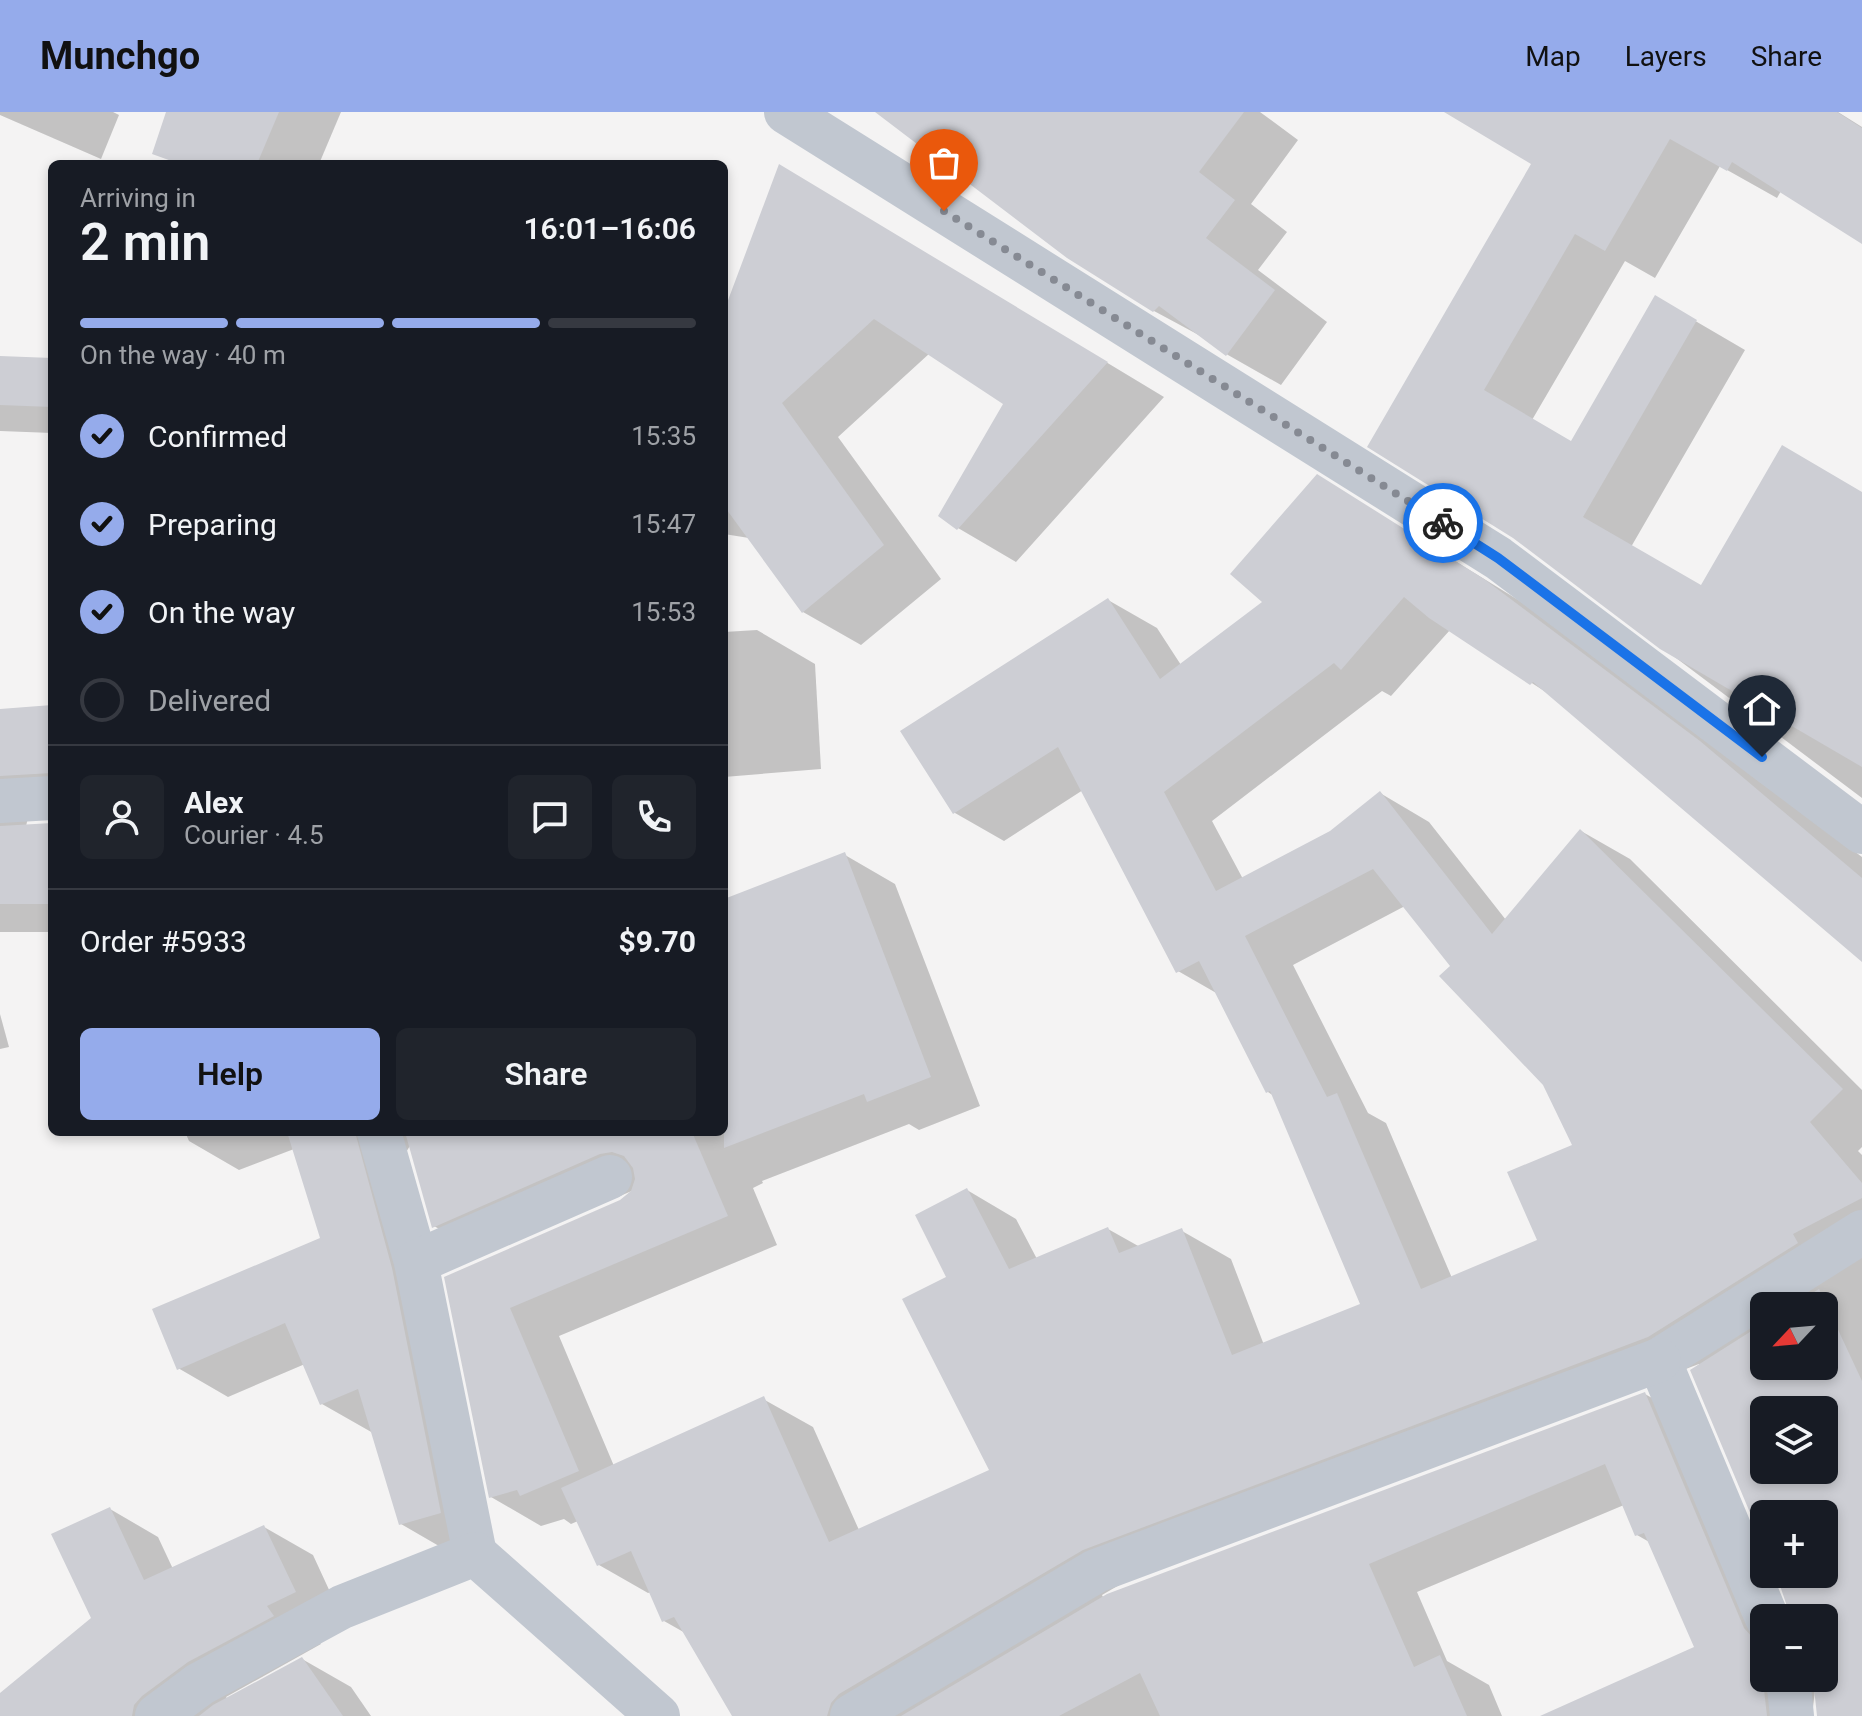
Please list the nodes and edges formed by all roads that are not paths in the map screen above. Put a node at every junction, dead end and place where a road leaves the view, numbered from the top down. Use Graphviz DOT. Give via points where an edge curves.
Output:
graph roads {
  1 [pos="786,112"];
  2 [pos="48,798"];
  3 [pos="0,801"];
  4 [pos="1862,832"];
  5 [pos="380,1136"];
  6 [pos="610,1177"];
  7 [pos="1862,1232"];
  8 [pos="416,1262"];
  9 [pos="1659,1360"];
  10 [pos="475,1554"];
  11 [pos="1761,1604"];
  12 [pos="1789,1692"];
  13 [pos="157,1716"];
  14 [pos="658,1716"];
  15 [pos="852,1716"];
  16 [pos="1792,1716"];
  1 -- 4 [label="street" via="1498,558"];
  2 -- 3 [label="street"];
  5 -- 8 [label="street"];
  6 -- 8 [label="street"];
  7 -- 9 [label="street"];
  8 -- 10 [label="street"];
  9 -- 11 [label="street"];
  9 -- 15 [label="street" via="1096,1571"];
  10 -- 13 [label="street" via="342,1607 200,1684"];
  10 -- 14 [label="street"];
  12 -- 16 [label="street"];
}
